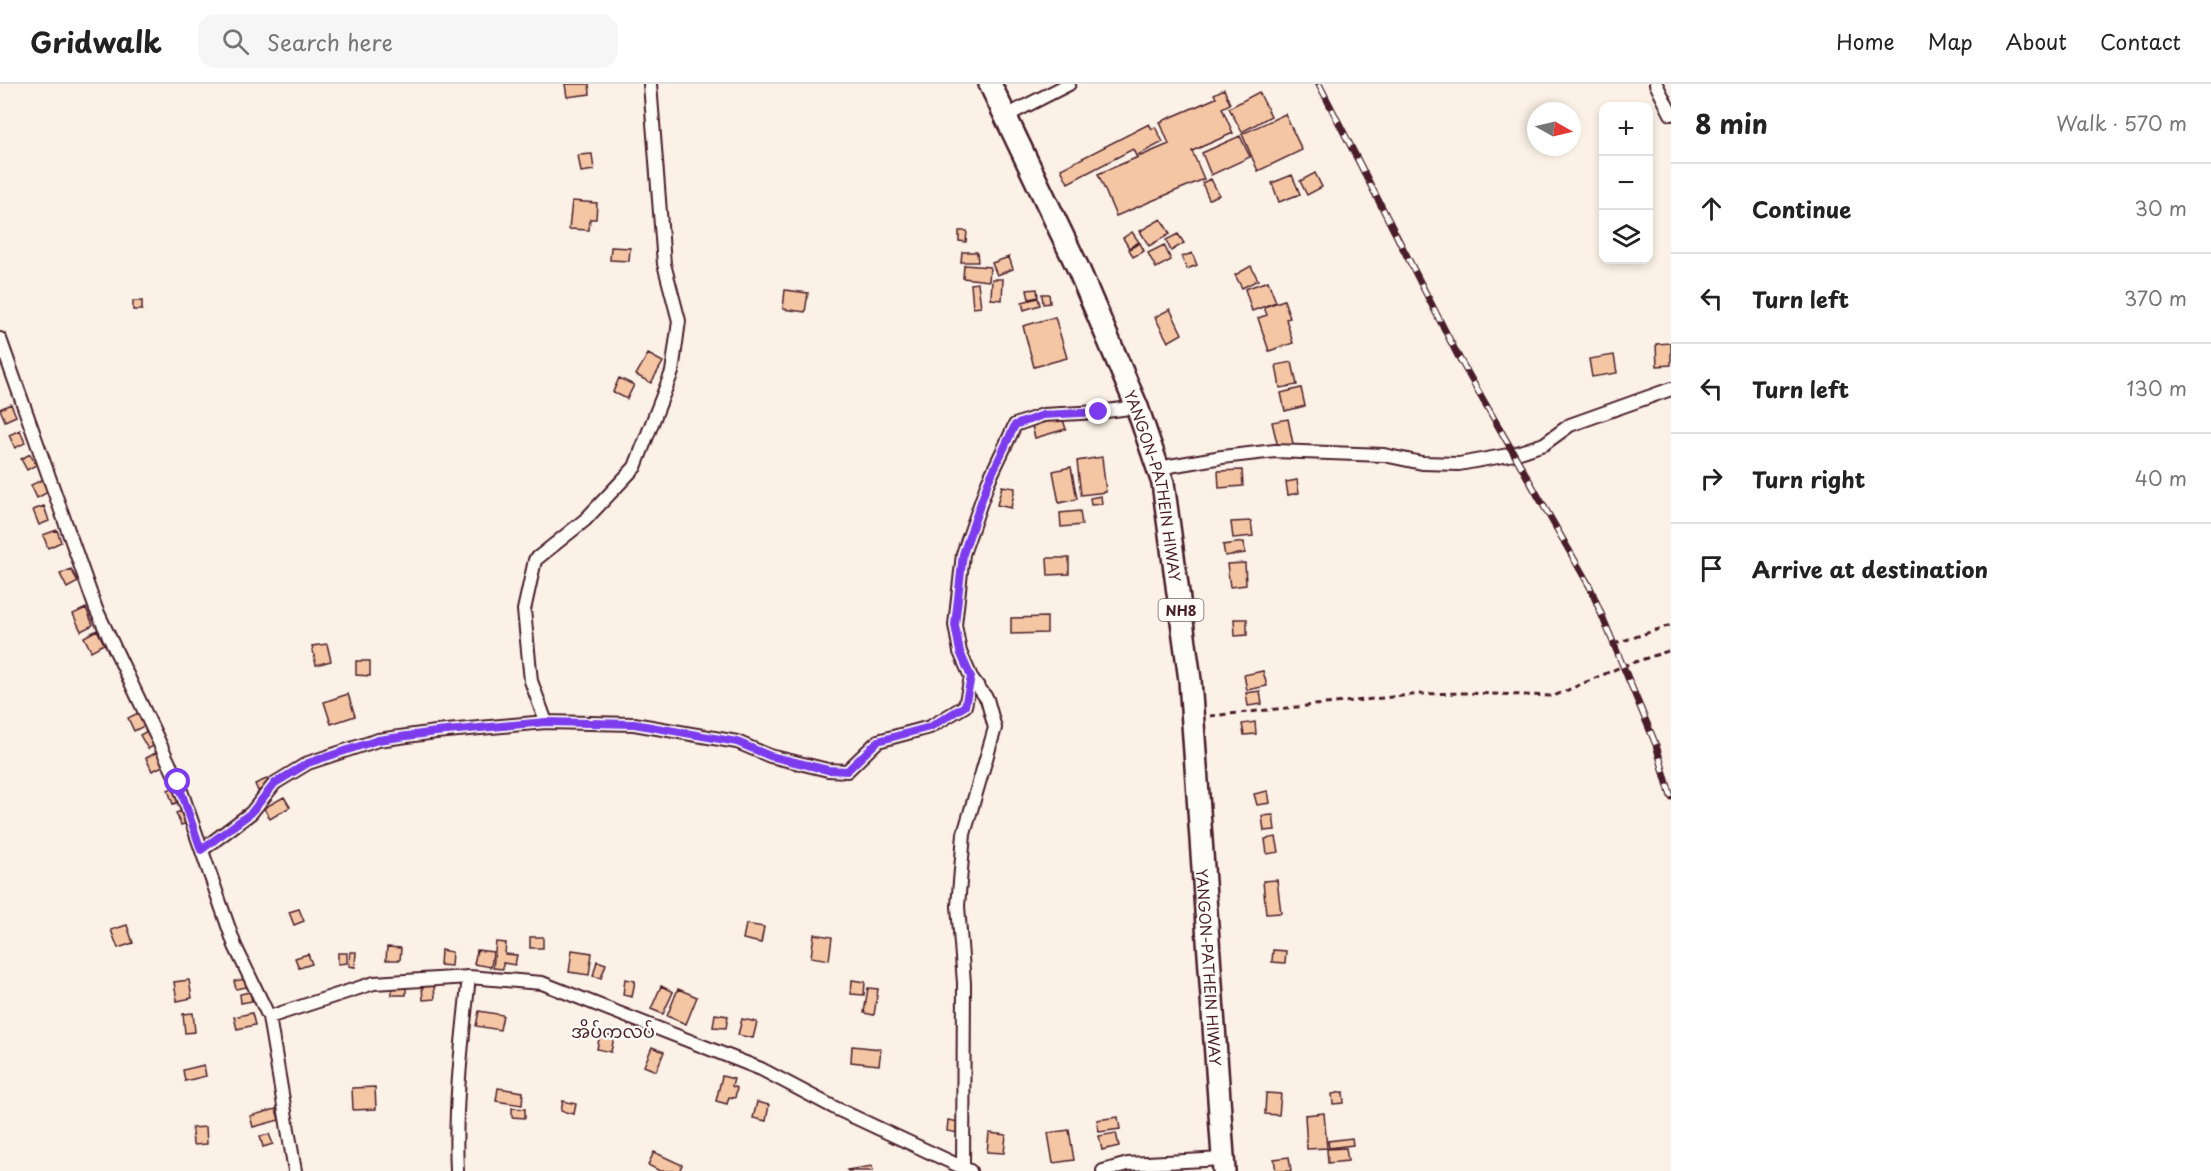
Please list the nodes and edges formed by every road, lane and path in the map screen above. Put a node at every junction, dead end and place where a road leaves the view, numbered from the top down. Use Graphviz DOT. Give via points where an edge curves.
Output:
graph roads {
  1 [pos="650,84"];
  2 [pos="990,84"];
  3 [pos="1069,84"];
  4 [pos="1656,84"];
  5 [pos="1671,114"];
  6 [pos="1006,116"];
  7 [pos="0,339"];
  8 [pos="1671,390"];
  9 [pos="1137,407"];
  10 [pos="1158,468"];
  11 [pos="1671,625"];
  12 [pos="1614,644"];
  13 [pos="1671,650"];
  14 [pos="971,677"];
  15 [pos="1193,718"];
  16 [pos="546,722"];
  17 [pos="201,850"];
  18 [pos="469,977"];
  19 [pos="269,1017"];
  20 [pos="1223,1165"];
  21 [pos="967,1170"];
  22 [pos="295,1171"];
  23 [pos="458,1171"];
  24 [pos="1103,1171"];
  1 -- 16 [label="street" via="664,264 679,321 672,372 635,467 585,520 535,560 524,610 531,681"];
  2 -- 6 [label="highway, YANGON-PATHEIN HIWAY / NH8"];
  3 -- 6 [label="street"];
  4 -- 5 [label="street"];
  6 -- 9 [label="highway, YANGON-PATHEIN HIWAY / NH8" via="1078,268"];
  7 -- 17 [label="street" via="96,609 178,782"];
  8 -- 10 [label="street" via="1570,425 1544,444 1459,464 1422,463 1384,455 1275,451"];
  9 -- 10 [label="highway, YANGON-PATHEIN HIWAY / NH8"];
  9 -- 14 [label="street" via="1043,415 1015,425 988,482 963,554 955,625 960,652"];
  10 -- 15 [label="highway, YANGON-PATHEIN HIWAY / NH8" via="1167,506"];
  11 -- 12 [label="path"];
  13 -- 15 [label="path" via="1554,696 1421,694"];
  14 -- 16 [label="street" via="965,706 930,727 878,741 847,771 770,756 737,742 634,724"];
  14 -- 21 [label="street" via="987,699 995,728 964,834 958,906 964,983"];
  15 -- 20 [label="highway, YANGON-PATHEIN HIWAY / NH8"];
  16 -- 17 [label="street" via="378,740 308,763 275,783 251,813"];
  17 -- 19 [label="street" via="235,946"];
  18 -- 19 [label="street" via="374,983"];
  18 -- 21 [label="street" via="542,983 617,1011 761,1069"];
  18 -- 23 [label="street" via="456,1148"];
  19 -- 22 [label="street"];
  20 -- 24 [label="street" via="1128,1164"];
}
